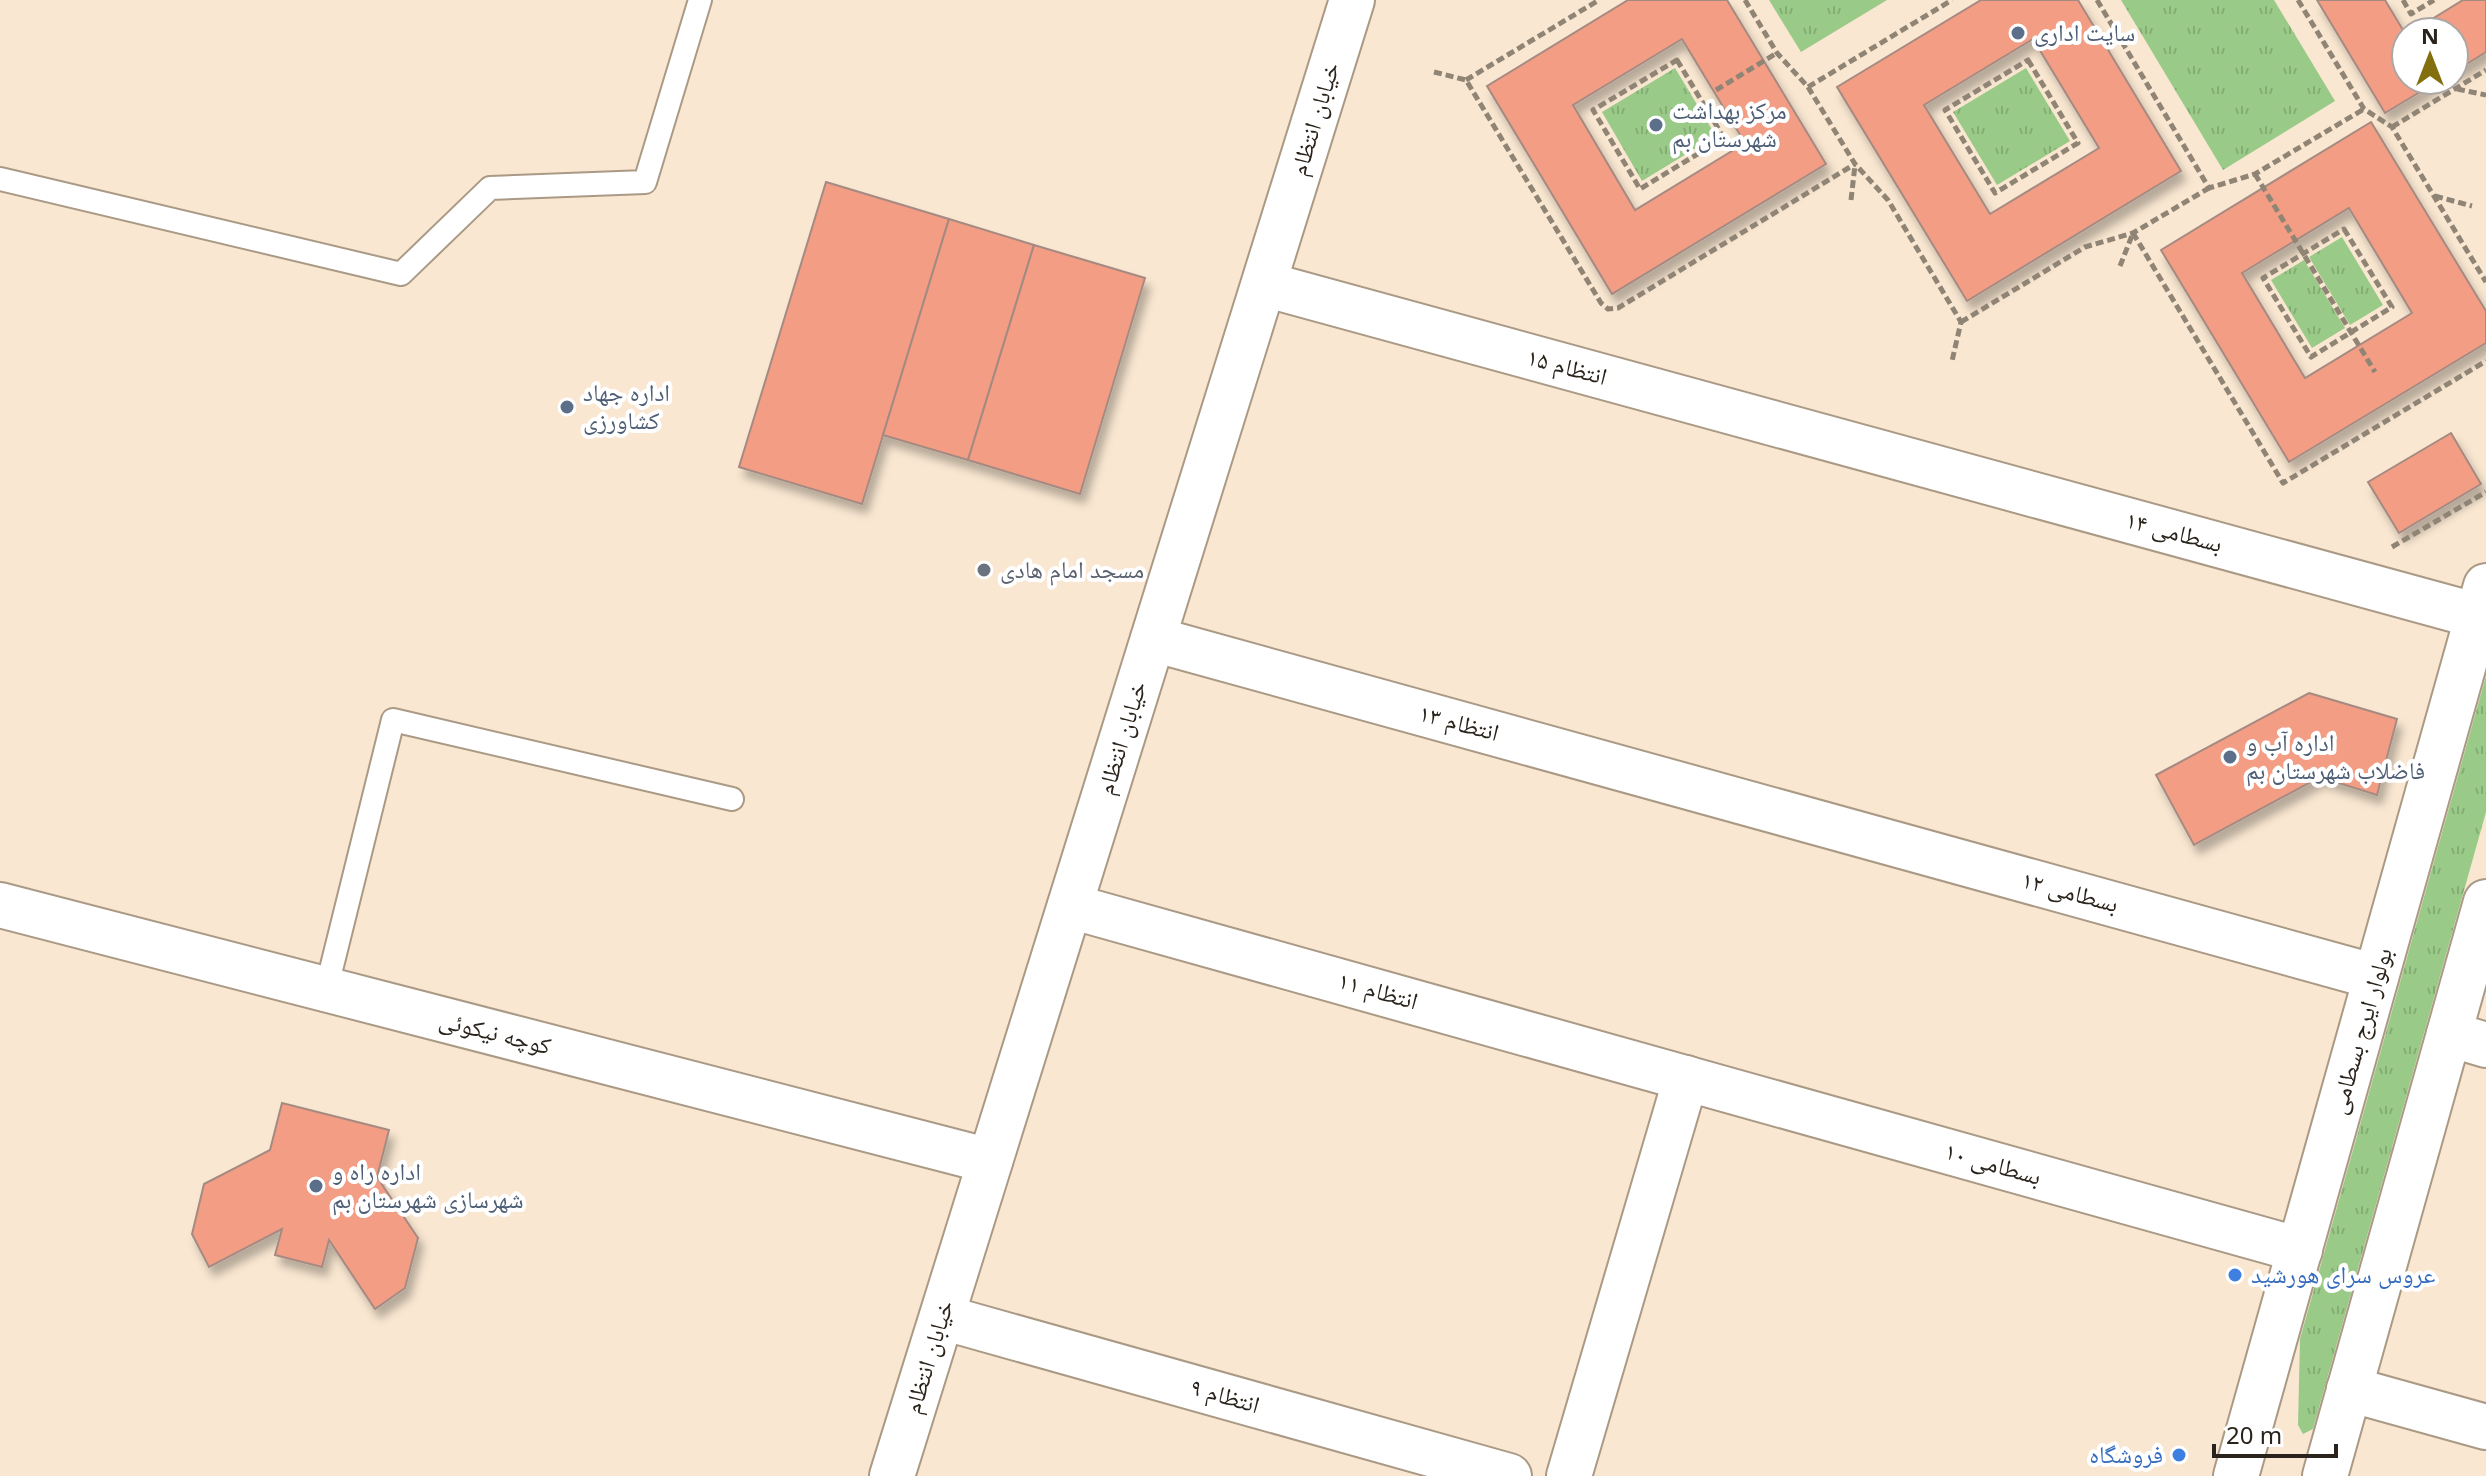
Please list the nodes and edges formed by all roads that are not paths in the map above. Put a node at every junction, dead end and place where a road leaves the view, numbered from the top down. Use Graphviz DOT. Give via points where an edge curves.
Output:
graph roads {
  1 [pos="700,0"];
  2 [pos="1352,0"];
  3 [pos="0,179"];
  4 [pos="1264,284"];
  5 [pos="1871,450"];
  6 [pos="2482,601"];
  7 [pos="1153,639"];
  8 [pos="732,799"];
  9 [pos="1765,808"];
  10 [pos="2486,902"];
  11 [pos="0,905"];
  12 [pos="1070,906"];
  13 [pos="2376,977"];
  14 [pos="326,990"];
  15 [pos="2467,1040"];
  16 [pos="1686,1078"];
  17 [pos="990,1161"];
  18 [pos="2300,1250"];
  19 [pos="942,1317"];
  20 [pos="2349,1389"];
  21 [pos="2486,1427"];
  22 [pos="2243,1474"];
  23 [pos="892,1476"];
  24 [pos="1509,1476"];
  25 [pos="1569,1476"];
  26 [pos="2325,1476"];
  1 -- 3 [label="lane" via="645,182 490,188 401,274"];
  2 -- 4 [label="street, خیابان انتظام"];
  4 -- 5 [label="street, انتظام ۱۵"];
  4 -- 7 [label="street, خیابان انتظام"];
  5 -- 6 [label="street, بسطامی ۱۴" via="2340,578"];
  6 -- 13 [label="street, بولوار ایرج بسطامی"];
  7 -- 9 [label="street, انتظام ۱۳"];
  7 -- 12 [label="street, خیابان انتظام"];
  8 -- 14 [label="lane" via="393,720"];
  9 -- 13 [label="street, بسطامی ۱۲"];
  10 -- 15 [label="street"];
  11 -- 14 [label="street, کوچه نیکوئی"];
  12 -- 16 [label="street, انتظام ۱۱"];
  12 -- 17 [label="street, خیابان انتظام"];
  13 -- 18 [label="street, بولوار ایرج بسطامی"];
  14 -- 17 [label="street, کوچه نیکوئی"];
  15 -- 20 [label="street"];
  16 -- 18 [label="street, بسطامی ۱۰"];
  16 -- 25 [label="street"];
  17 -- 19 [label="street, خیابان انتظام"];
  18 -- 22 [label="street, بولوار ایرج بسطامی"];
  19 -- 23 [label="street, خیابان انتظام"];
  19 -- 24 [label="street, انتظام ۹"];
  20 -- 21 [label="street"];
  20 -- 26 [label="street"];
}
